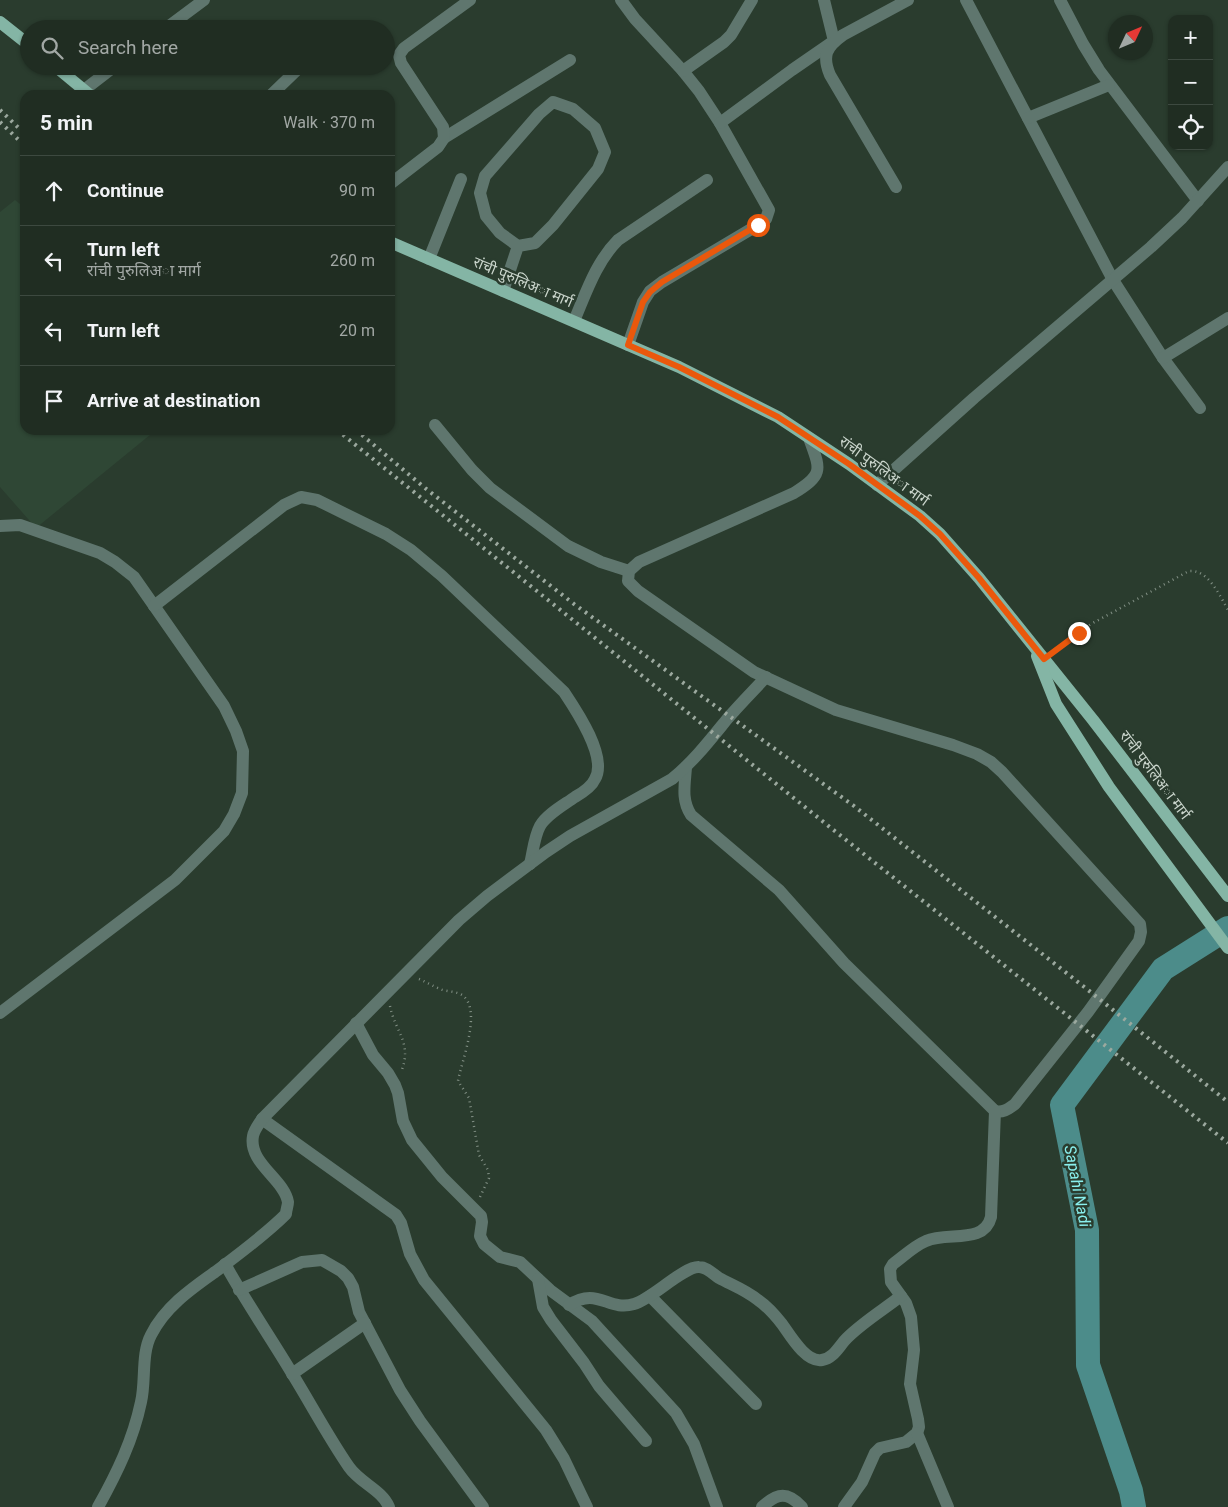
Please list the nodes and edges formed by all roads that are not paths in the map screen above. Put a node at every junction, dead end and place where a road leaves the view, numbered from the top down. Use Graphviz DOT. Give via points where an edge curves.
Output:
graph roads {
  1 [pos="204,0"];
  2 [pos="470,0"];
  3 [pos="621,0"];
  4 [pos="752,0"];
  5 [pos="824,0"];
  6 [pos="908,0"];
  7 [pos="966,0"];
  8 [pos="1060,0"];
  9 [pos="886,5"];
  10 [pos="177,20"];
  11 [pos="0,22"];
  12 [pos="20,38"];
  13 [pos="834,41"];
  14 [pos="570,60"];
  15 [pos="683,71"];
  16 [pos="66,75"];
  17 [pos="105,75"];
  18 [pos="292,75"];
  19 [pos="1110,86"];
  20 [pos="85,90"];
  21 [pos="89,90"];
  22 [pos="276,90"];
  23 [pos="1028,118"];
  24 [pos="720,123"];
  25 [pos="444,138"];
  26 [pos="1228,167"];
  27 [pos="461,179"];
  28 [pos="395,180"];
  29 [pos="706,180"];
  30 [pos="896,187"];
  31 [pos="1198,201"];
  32 [pos="395,244"];
  33 [pos="518,246"];
  34 [pos="428,259"];
  35 [pos="1113,280"];
  36 [pos="503,291"];
  37 [pos="1228,318"];
  38 [pos="574,321"];
  39 [pos="628,345"];
  40 [pos="1164,358"];
  41 [pos="1200,408"];
  42 [pos="435,425"];
  43 [pos="809,438"];
  44 [pos="877,485"];
  45 [pos="0,514"];
  46 [pos="20,525"];
  47 [pos="0,526"];
  48 [pos="629,571"];
  49 [pos="154,606"];
  50 [pos="1032,644"];
  51 [pos="766,678"];
  52 [pos="686,768"];
  53 [pos="530,864"];
  54 [pos="1227,895"];
  55 [pos="1228,948"];
  56 [pos="0,1013"];
  57 [pos="356,1023"];
  58 [pos="994,1111"];
  59 [pos="262,1119"];
  60 [pos="225,1264"];
  61 [pos="538,1279"];
  62 [pos="239,1290"];
  63 [pos="650,1296"];
  64 [pos="901,1296"];
  65 [pos="569,1305"];
  66 [pos="364,1324"];
  67 [pos="292,1374"];
  68 [pos="756,1404"];
  69 [pos="917,1433"];
  70 [pos="646,1441"];
  71 [pos="98,1507"];
  72 [pos="389,1507"];
  73 [pos="483,1507"];
  74 [pos="587,1507"];
  75 [pos="717,1507"];
  76 [pos="762,1507"];
  77 [pos="802,1507"];
  78 [pos="844,1507"];
  79 [pos="948,1507"];
  1 -- 10 [label="street"];
  2 -- 25 [label="street" via="404,48 400,55 400,63 443,127"];
  3 -- 15 [label="street"];
  4 -- 15 [label="street" via="731,35"];
  5 -- 13 [label="street"];
  6 -- 9 [label="street"];
  7 -- 23 [label="street"];
  8 -- 19 [label="street"];
  9 -- 13 [label="street"];
  11 -- 12 [label="main road"];
  13 -- 24 [label="street"];
  13 -- 30 [label="street" via="826,54 825,64"];
  14 -- 25 [label="street"];
  15 -- 24 [label="street"];
  16 -- 20 [label="main road"];
  17 -- 21 [label="street"];
  18 -- 22 [label="street"];
  19 -- 23 [label="street"];
  19 -- 31 [label="street"];
  23 -- 35 [label="street"];
  24 -- 39 [label="street" via="764,199 769,210 766,219 650,292 643,302"];
  25 -- 28 [label="street" via="438,147"];
  26 -- 31 [label="street"];
  27 -- 34 [label="street"];
  29 -- 38 [label="street" via="618,240 607,251"];
  31 -- 35 [label="street"];
  32 -- 34 [label="main road, रांची पुरुलिअा मार्ग"];
  33 -- 33 [label="street" via="500,233 486,216 480,193 485,176 553,102 573,110 595,128 605,152 598,169 553,224 535,243"];
  33 -- 36 [label="street"];
  34 -- 36 [label="main road, रांची पुरुलिअा मार्ग"];
  35 -- 40 [label="street"];
  35 -- 44 [label="street"];
  36 -- 38 [label="main road, रांची पुरुलिअा मार्ग"];
  37 -- 40 [label="street"];
  38 -- 39 [label="main road, रांची पुरुलिअा मार्ग"];
  39 -- 43 [label="main road, रांची पुरुलिअा मार्ग" via="778,417"];
  40 -- 41 [label="street"];
  42 -- 48 [label="street" via="490,488 568,546"];
  43 -- 44 [label="main road, रांची पुरुलिअा मार्ग"];
  43 -- 48 [label="street" via="818,464 818,473 809,484 639,562"];
  44 -- 50 [label="main road, रांची पुरुलिअा मार्ग" via="940,534"];
  45 -- 46 [label="street"];
  46 -- 47 [label="street"];
  46 -- 49 [label="street" via="100,553 115,562 134,577"];
  48 -- 51 [label="street" via="628,581 638,591"];
  49 -- 53 [label="street" via="284,505 301,497 317,500 411,550 564,692 593,743 599,761 596,779 540,826"];
  49 -- 56 [label="street" via="224,706 236,731 243,751 242,793 224,831 175,880"];
  50 -- 54 [label="main road, रांची पुरुलिअा मार्ग"];
  50 -- 55 [label="main road" via="1056,704 1109,787"];
  51 -- 52 [label="street"];
  51 -- 58 [label="street" via="836,710 953,745 990,762 1140,924 1138,941 1088,1012 1015,1104 1007,1110"];
  52 -- 53 [label="street" via="570,836"];
  52 -- 58 [label="street" via="684,798 691,814 779,890 844,963"];
  53 -- 57 [label="street" via="473,908"];
  57 -- 59 [label="street"];
  57 -- 61 [label="street" via="373,1055 395,1085 403,1120 412,1140 442,1177 481,1216 480,1236 484,1244 500,1257 520,1262"];
  58 -- 64 [label="street" via="990,1222 982,1232 927,1240 894,1264 890,1269 890,1282"];
  59 -- 60 [label="street" via="253,1135 253,1147 258,1159 285,1194 288,1203 286,1214"];
  59 -- 74 [label="street" via="396,1215 410,1254 424,1280 546,1430"];
  60 -- 62 [label="street"];
  60 -- 71 [label="street" via="172,1306 150,1336 138,1416 124,1458"];
  61 -- 65 [label="street"];
  61 -- 70 [label="street" via="543,1307 551,1320 599,1386"];
  62 -- 66 [label="street" via="302,1262 322,1260 348,1278"];
  62 -- 67 [label="street"];
  63 -- 64 [label="street" via="686,1272 700,1267 760,1301 814,1360 830,1357 847,1338"];
  63 -- 65 [label="street" via="626,1306 588,1297 579,1298"];
  63 -- 68 [label="street"];
  64 -- 69 [label="street" via="911,1317 914,1350 910,1384 918,1419"];
  65 -- 75 [label="street" via="598,1326 676,1414 694,1444"];
  66 -- 67 [label="street"];
  66 -- 73 [label="street" via="420,1421"];
  67 -- 72 [label="street" via="349,1468 380,1494"];
  69 -- 78 [label="street" via="906,1442 880,1448 875,1453 862,1482"];
  69 -- 79 [label="street"];
  76 -- 77 [label="street" via="786,1495"];
}
